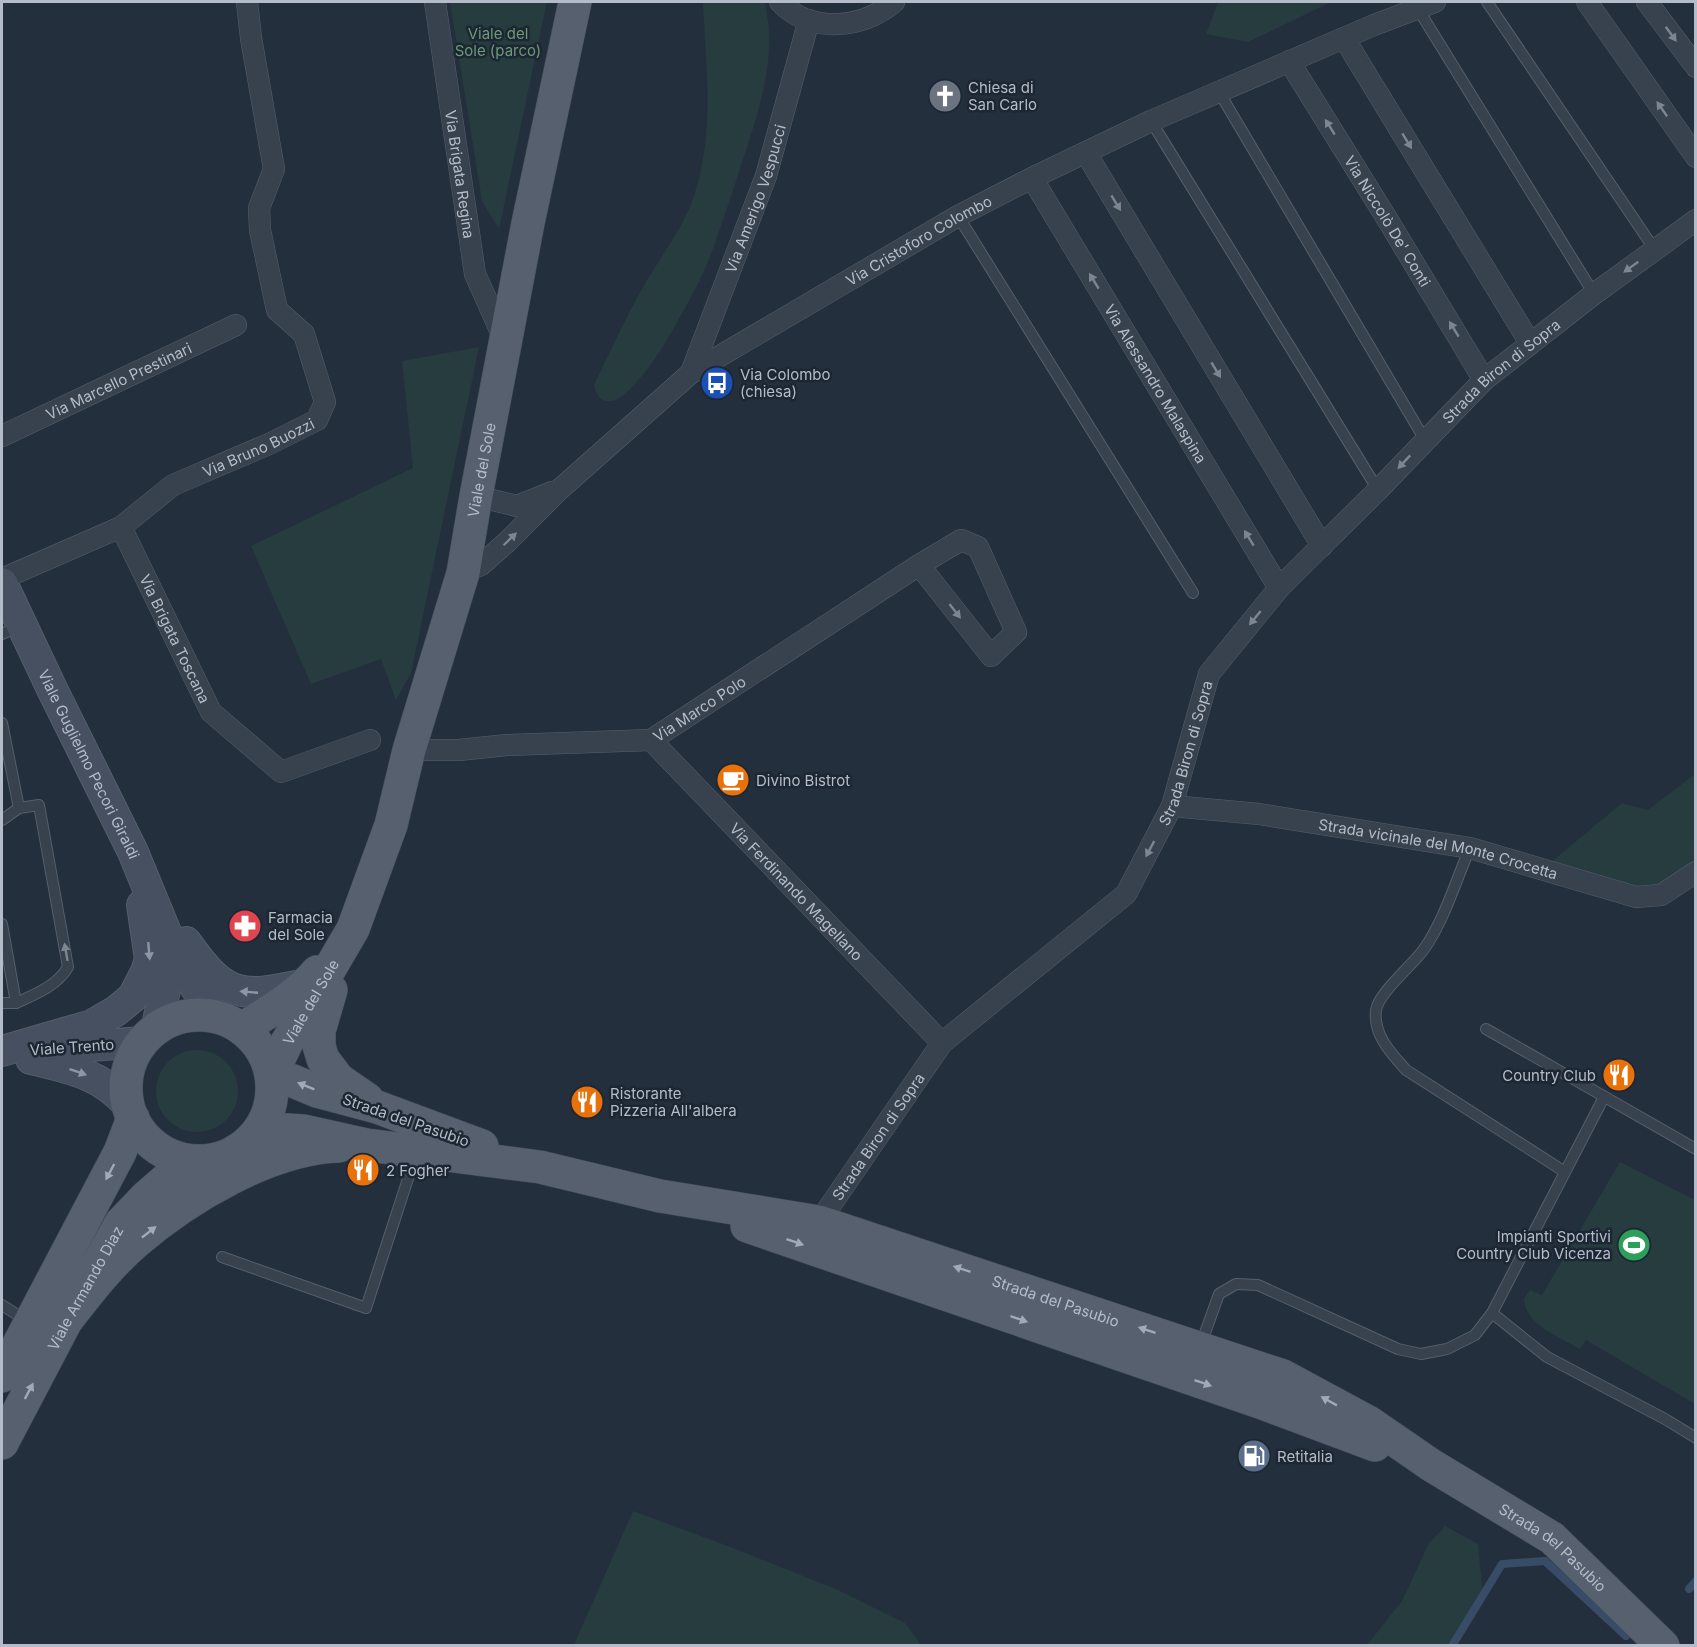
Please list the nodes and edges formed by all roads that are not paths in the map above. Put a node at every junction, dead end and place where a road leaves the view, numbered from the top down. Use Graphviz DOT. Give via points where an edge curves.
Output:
graph roads {
  1 [pos="247,2"];
  2 [pos="435,2"];
  3 [pos="575,2"];
  4 [pos="780,2"];
  5 [pos="894,2"];
  6 [pos="1487,2"];
  7 [pos="1587,2"];
  8 [pos="1647,2"];
  9 [pos="1426,5"];
  10 [pos="809,20"];
  11 [pos="1344,38"];
  12 [pos="1289,62"];
  13 [pos="1695,67"];
  14 [pos="1220,92"];
  15 [pos="1151,121"];
  16 [pos="1086,153"];
  17 [pos="1695,157"];
  18 [pos="1032,178"];
  19 [pos="958,216"];
  20 [pos="1695,220"];
  21 [pos="1655,250"];
  22 [pos="1594,294"];
  23 [pos="236,325"];
  24 [pos="505,341"];
  25 [pos="1530,343"];
  26 [pos="691,373"];
  27 [pos="1484,380"];
  28 [pos="2,436"];
  29 [pos="1425,440"];
  30 [pos="559,490"];
  31 [pos="1378,490"];
  32 [pos="476,496"];
  33 [pos="121,528"];
  34 [pos="1322,546"];
  35 [pos="919,565"];
  36 [pos="463,573"];
  37 [pos="2,581"];
  38 [pos="1279,588"];
  39 [pos="1193,593"];
  40 [pos="11,629"];
  41 [pos="2,723"];
  42 [pos="370,740"];
  43 [pos="651,740"];
  44 [pos="409,750"];
  45 [pos="1172,806"];
  46 [pos="19,808"];
  47 [pos="2,820"];
  48 [pos="1470,848"];
  49 [pos="133,852"];
  50 [pos="1695,872"];
  51 [pos="2,924"];
  52 [pos="352,929"];
  53 [pos="172,947"];
  54 [pos="306,984"];
  55 [pos="2,1003"];
  56 [pos="16,1003"];
  57 [pos="230,1023"];
  58 [pos="1486,1029"];
  59 [pos="149,1036"];
  60 [pos="942,1043"];
  61 [pos="2,1052"];
  62 [pos="271,1075"];
  63 [pos="1604,1096"];
  64 [pos="377,1107"];
  65 [pos="130,1112"];
  66 [pos="367,1145"];
  67 [pos="1695,1149"];
  68 [pos="237,1150"];
  69 [pos="416,1151"];
  70 [pos="199,1161"];
  71 [pos="540,1167"];
  72 [pos="1565,1172"];
  73 [pos="660,1196"];
  74 [pos="819,1222"];
  75 [pos="222,1257"];
  76 [pos="2,1305"];
  77 [pos="1492,1313"];
  78 [pos="66,1321"];
  79 [pos="30,1323"];
  80 [pos="1199,1348"];
  81 [pos="2,1376"];
  82 [pos="1695,1437"];
  83 [pos="2,1443"];
  84 [pos="1431,1465"];
  85 [pos="1663,1646"];
  1 -- 33 [label="street, Via Bruno Buozzi" via="274,170 259,208 260,230 278,310 304,334 325,402 317,420 173,485"];
  2 -- 24 [label="street, Via Brigata Regina" via="475,274"];
  3 -- 24 [label="main road, Viale del Sole"];
  4 -- 10 [label="street"];
  5 -- 10 [label="street" via="883,12 859,22 834,25"];
  6 -- 21 [label="lane"];
  17 -- 7 [label="street, one-way"];
  8 -- 13 [label="street, one-way"];
  9 -- 11 [label="street, Via Cristoforo Colombo"];
  9 -- 22 [label="lane"];
  10 -- 26 [label="street, Via Amerigo Vespucci" via="766,176"];
  11 -- 12 [label="street, Via Cristoforo Colombo"];
  11 -- 25 [label="street, one-way"];
  12 -- 14 [label="street, Via Cristoforo Colombo"];
  27 -- 12 [label="street, Via Niccolò De' Conti, one-way"];
  14 -- 15 [label="street, Via Cristoforo Colombo"];
  14 -- 29 [label="lane"];
  15 -- 16 [label="street, Via Cristoforo Colombo"];
  15 -- 31 [label="lane"];
  16 -- 18 [label="street, Via Cristoforo Colombo"];
  16 -- 34 [label="street, one-way"];
  18 -- 19 [label="street, Via Cristoforo Colombo"];
  38 -- 18 [label="street, Via Alessandro Malaspina, one-way"];
  19 -- 26 [label="street, Via Cristoforo Colombo"];
  19 -- 39 [label="lane"];
  20 -- 21 [label="street, Strada Biron di Sopra"];
  21 -- 22 [label="street, Strada Biron di Sopra, one-way"];
  22 -- 25 [label="street, Strada Biron di Sopra"];
  23 -- 28 [label="street, Via Marcello Prestinari"];
  24 -- 32 [label="main road, Viale del Sole"];
  25 -- 27 [label="street, Strada Biron di Sopra"];
  26 -- 30 [label="street, Via Cristoforo Colombo"];
  27 -- 29 [label="street, Strada Biron di Sopra"];
  29 -- 31 [label="street, Strada Biron di Sopra, one-way"];
  30 -- 32 [label="street" via="517,506"];
  36 -- 30 [label="street, Via Cristoforo Colombo, one-way" via="481,565"];
  31 -- 34 [label="street, Strada Biron di Sopra"];
  32 -- 36 [label="main road, Viale del Sole"];
  33 -- 37 [label="street, Via Bruno Buozzi"];
  33 -- 42 [label="street, Via Brigata Toscana" via="211,712 281,772"];
  34 -- 38 [label="street, Strada Biron di Sopra"];
  35 -- 35 [label="street, Via Marco Polo, one-way" via="991,656 1016,632 978,547 961,540"];
  35 -- 43 [label="street, Via Marco Polo"];
  36 -- 44 [label="main road, Viale del Sole"];
  37 -- 40 [label="street, Viale Guglielmo Pecori Giraldi"];
  38 -- 45 [label="street, Strada Biron di Sopra, one-way" via="1209,674"];
  40 -- 49 [label="street, Viale Guglielmo Pecori Giraldi"];
  41 -- 46 [label="lane"];
  43 -- 44 [label="street, Via Marco Polo"];
  43 -- 60 [label="street, Via Ferdinando Magellano"];
  44 -- 52 [label="main road, Viale del Sole" via="391,825"];
  45 -- 48 [label="street, Strada vicinale del Monte Crocetta" via="1259,814"];
  45 -- 60 [label="street, Strada Biron di Sopra, one-way" via="1126,894"];
  46 -- 47 [label="lane"];
  56 -- 46 [label="lane, one-way" via="62,978 68,967 39,805"];
  48 -- 50 [label="street, Strada vicinale del Monte Crocetta" via="1636,897 1661,895"];
  48 -- 72 [label="lane" via="1424,949 1376,1009 1378,1030 1387,1049 1406,1070"];
  49 -- 53 [label="street, Viale Guglielmo Pecori Giraldi"];
  54 -- 49 [label="street, one-way" via="250,993 230,988 217,979 186,942"];
  49 -- 61 [label="street, one-way" via="150,954 133,997 92,1025"];
  51 -- 56 [label="lane"];
  52 -- 54 [label="main road, Viale del Sole"];
  52 -- 62 [label="main road, Viale del Sole"];
  52 -- 64 [label="main road" via="326,1005 319,1046 323,1059 338,1079"];
  53 -- 57 [label="street, Viale Guglielmo Pecori Giraldi" via="206,1005"];
  53 -- 59 [label="street" via="167,981"];
  54 -- 57 [label="main road, Viale del Sole" via="275,1008"];
  55 -- 56 [label="lane"];
  57 -- 59 [label="main road" via="201,1015 185,1017"];
  57 -- 62 [label="main road, Strada del Pasubio" via="256,1041"];
  58 -- 63 [label="lane"];
  59 -- 61 [label="street, Viale Trento" via="100,1046"];
  59 -- 65 [label="main road" via="132,1061 127,1083"];
  60 -- 74 [label="street, Strada Biron di Sopra"];
  61 -- 65 [label="street, Viale Trento, one-way" via="59,1065 97,1079 120,1095"];
  64 -- 62 [label="main road, Strada del Pasubio, one-way"];
  62 -- 68 [label="main road, Strada del Pasubio" via="272,1097 266,1118 254,1137"];
  63 -- 67 [label="lane"];
  63 -- 72 [label="lane"];
  64 -- 71 [label="main road, Strada del Pasubio"];
  65 -- 70 [label="main road, Strada del Pasubio" via="141,1132 167,1154"];
  65 -- 79 [label="main road, one-way" via="120,1152"];
  66 -- 68 [label="main road, Strada del Pasubio" via="287,1130"];
  66 -- 69 [label="main road, Strada del Pasubio"];
  78 -- 66 [label="main road, one-way" via="135,1243 177,1210 221,1183 318,1146"];
  68 -- 70 [label="main road, Strada del Pasubio"];
  69 -- 71 [label="main road, Strada del Pasubio"];
  69 -- 75 [label="lane" via="366,1308"];
  70 -- 78 [label="main road, Viale Armando Diaz" via="169,1177 122,1223"];
  71 -- 73 [label="main road, Strada del Pasubio"];
  72 -- 77 [label="lane"];
  73 -- 74 [label="main road, Strada del Pasubio"];
  73 -- 84 [label="main road, Strada del Pasubio, one-way"];
  80 -- 74 [label="main road, Strada del Pasubio, one-way"];
  76 -- 79 [label="lane"];
  77 -- 80 [label="lane" via="1475,1335 1447,1349 1421,1354 1398,1349 1258,1285 1236,1284 1218,1294"];
  77 -- 82 [label="lane" via="1547,1357"];
  83 -- 78 [label="main road, Viale Armando Diaz, one-way"];
  79 -- 81 [label="main road"];
  84 -- 80 [label="main road, Strada del Pasubio, one-way" via="1370,1423 1283,1376"];
  84 -- 85 [label="main road, Strada del Pasubio" via="1552,1538"];
}
